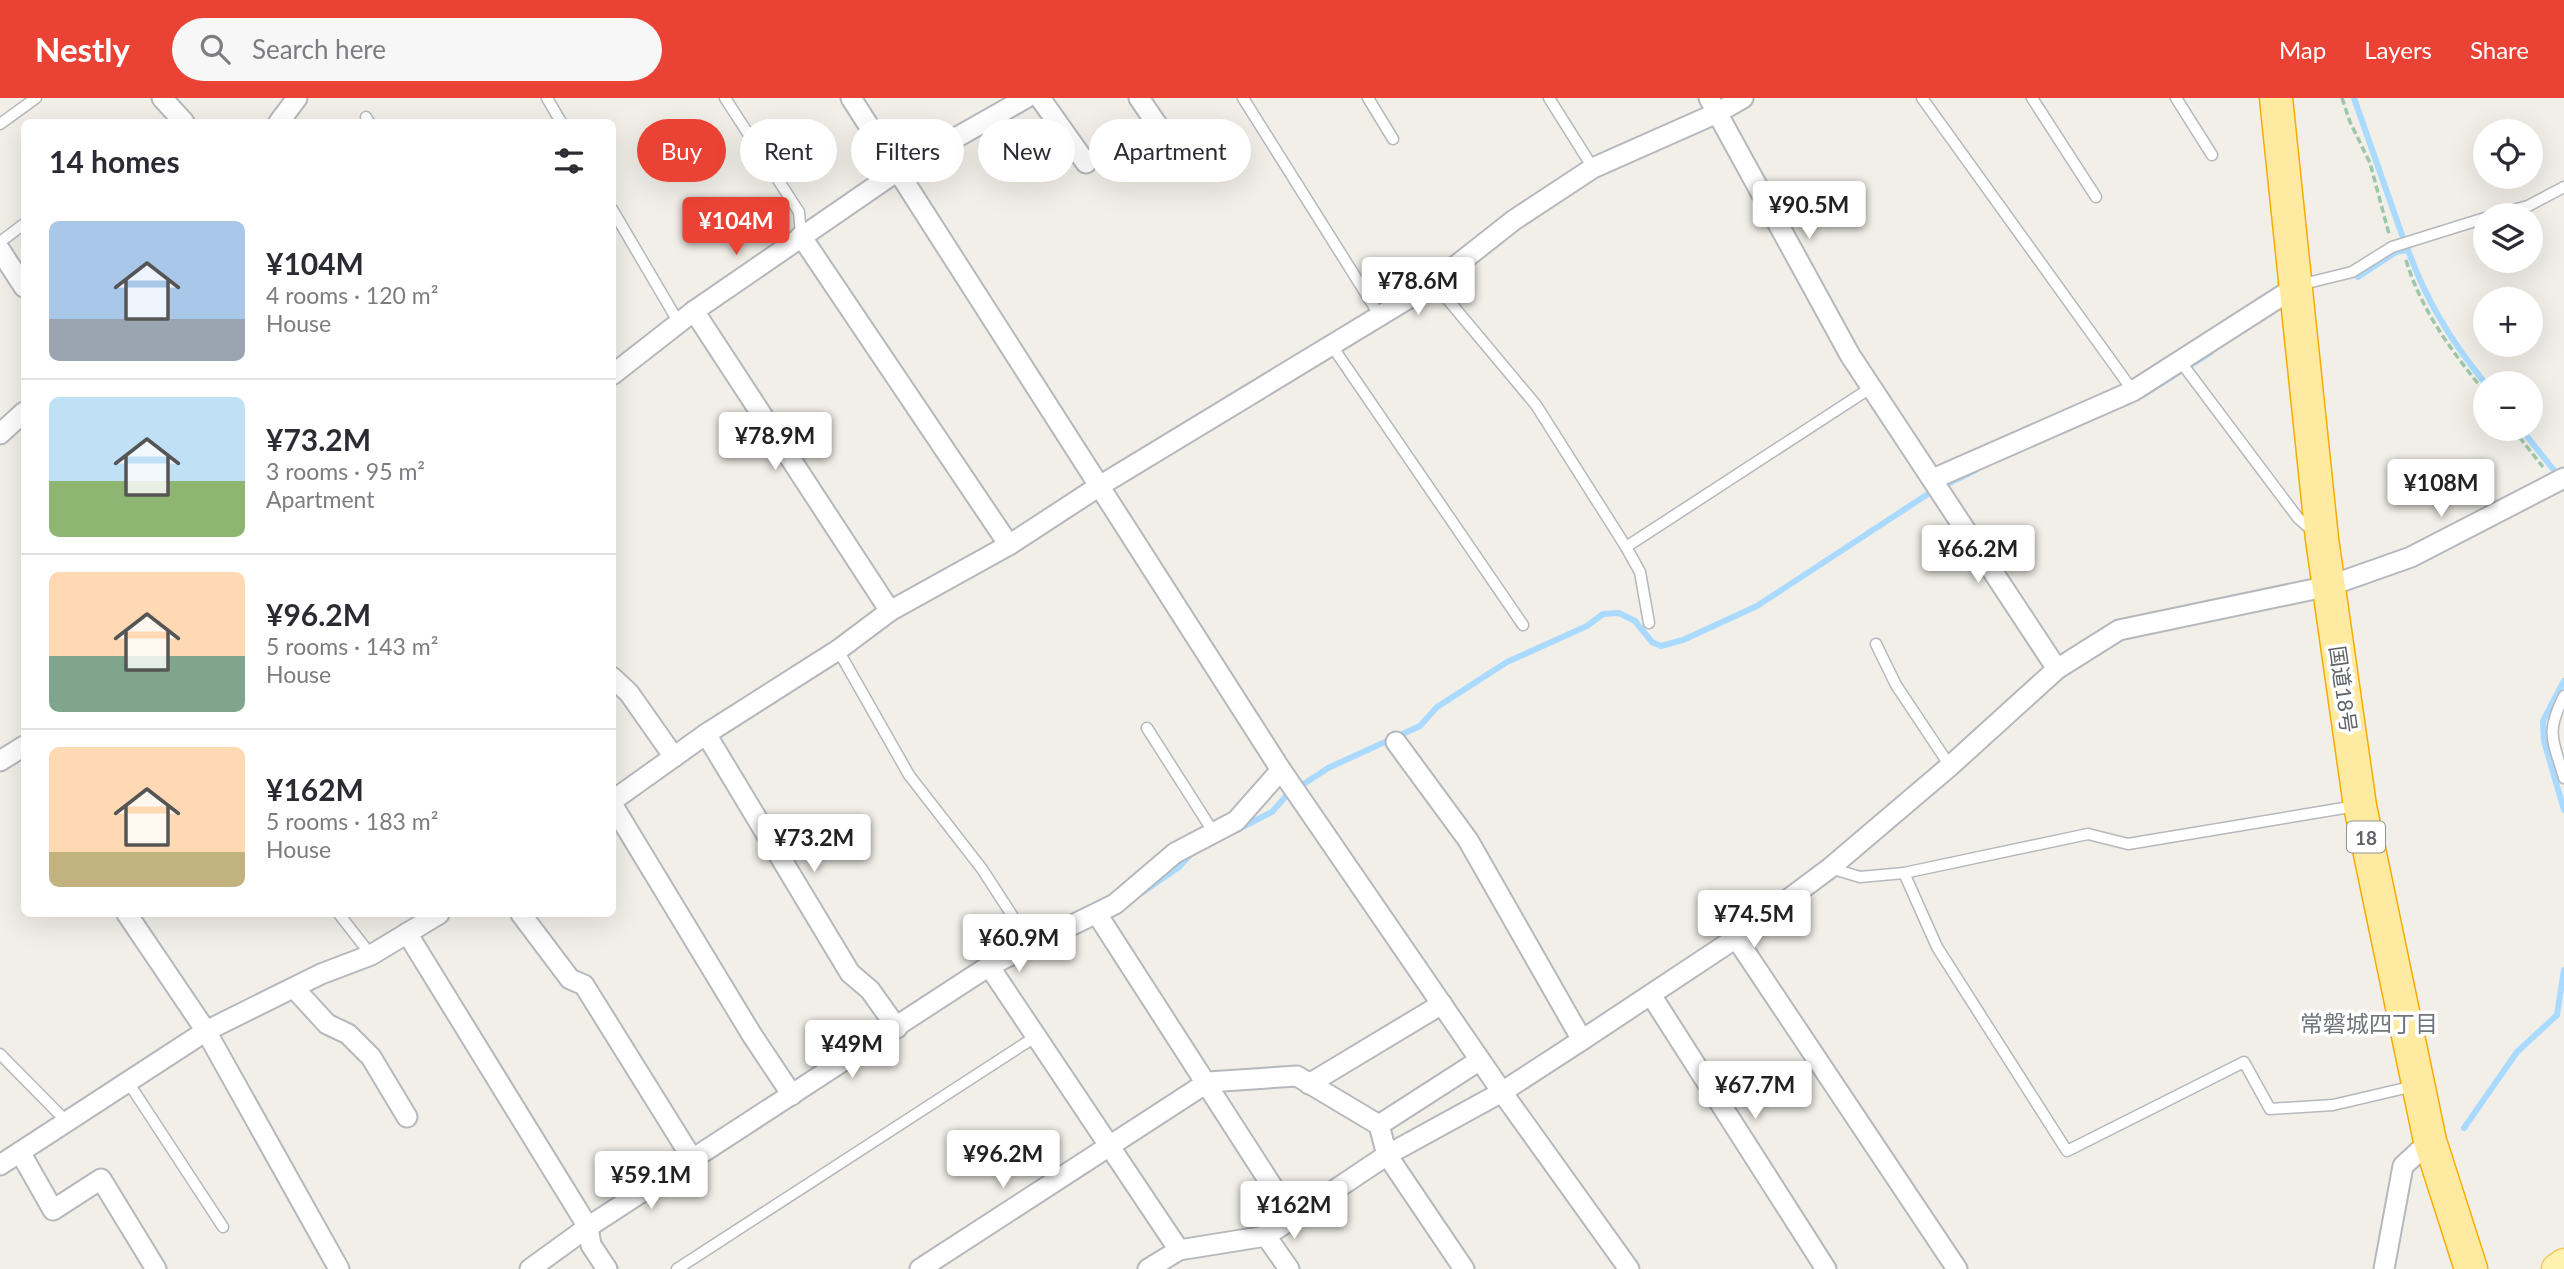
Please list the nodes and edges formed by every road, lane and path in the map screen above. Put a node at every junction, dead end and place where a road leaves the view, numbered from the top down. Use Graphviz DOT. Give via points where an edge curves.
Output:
graph roads {
  1 [pos="36,98"];
  2 [pos="162,98"];
  3 [pos="297,98"];
  4 [pos="547,98"];
  5 [pos="725,98"];
  6 [pos="852,98"];
  7 [pos="1026,98"];
  8 [pos="1040,98"];
  9 [pos="1139,98"];
  10 [pos="1243,98"];
  11 [pos="1368,98"];
  12 [pos="1549,98"];
  13 [pos="1743,98"];
  14 [pos="1922,98"];
  15 [pos="2032,98"];
  16 [pos="2176,98"];
  17 [pos="2276,98"];
  18 [pos="2342,98"];
  19 [pos="1713,106"];
  20 [pos="175,119"];
  21 [pos="281,119"];
  22 [pos="559,119"];
  23 [pos="866,119"];
  24 [pos="1153,119"];
  25 [pos="0,124"];
  26 [pos="964,133"];
  27 [pos="1393,139"];
  28 [pos="2212,155"];
  29 [pos="1086,163"];
  30 [pos="1593,168"];
  31 [pos="881,182"];
  32 [pos="907,182"];
  33 [pos="2564,187"];
  34 [pos="2096,197"];
  35 [pos="2532,203"];
  36 [pos="616,215"];
  37 [pos="2473,222"];
  38 [pos="21,226"];
  39 [pos="801,236"];
  40 [pos="0,242"];
  41 [pos="2396,245"];
  42 [pos="0,250"];
  43 [pos="21,282"];
  44 [pos="1434,283"];
  45 [pos="2297,286"];
  46 [pos="1380,316"];
  47 [pos="687,317"];
  48 [pos="1332,346"];
  49 [pos="2180,361"];
  50 [pos="616,372"];
  51 [pos="2473,377"];
  52 [pos="1872,387"];
  53 [pos="2133,391"];
  54 [pos="21,415"];
  55 [pos="0,434"];
  56 [pos="2524,441"];
  57 [pos="1933,479"];
  58 [pos="2559,481"];
  59 [pos="1101,485"];
  60 [pos="2322,539"];
  61 [pos="1009,545"];
  62 [pos="1626,547"];
  63 [pos="2329,586"];
  64 [pos="890,611"];
  65 [pos="1649,623"];
  66 [pos="1523,625"];
  67 [pos="1876,644"];
  68 [pos="838,650"];
  69 [pos="2057,669"];
  70 [pos="616,681"];
  71 [pos="2564,696"];
  72 [pos="1147,728"];
  73 [pos="706,734"];
  74 [pos="1396,742"];
  75 [pos="21,753"];
  76 [pos="674,757"];
  77 [pos="0,761"];
  78 [pos="1951,766"];
  79 [pos="1281,770"];
  80 [pos="2564,778"];
  81 [pos="616,799"];
  82 [pos="2360,806"];
  83 [pos="616,809"];
  84 [pos="1214,833"];
  85 [pos="1830,868"];
  86 [pos="1904,873"];
  87 [pos="1097,914"];
  88 [pos="129,917"];
  89 [pos="341,917"];
  90 [pos="434,917"];
  91 [pos="523,917"];
  92 [pos="407,933"];
  93 [pos="1736,938"];
  94 [pos="1033,946"];
  95 [pos="371,955"];
  96 [pos="989,966"];
  97 [pos="295,988"];
  98 [pos="1651,995"];
  99 [pos="1441,1004"];
  100 [pos="897,1028"];
  101 [pos="206,1031"];
  102 [pos="1035,1037"];
  103 [pos="1582,1040"];
  104 [pos="0,1054"];
  105 [pos="1480,1060"];
  106 [pos="128,1082"];
  107 [pos="1208,1082"];
  108 [pos="1309,1083"];
  109 [pos="2416,1085"];
  110 [pos="1502,1091"];
  111 [pos="792,1095"];
  112 [pos="407,1116"];
  113 [pos="67,1122"];
  114 [pos="1379,1125"];
  115 [pos="2430,1141"];
  116 [pos="1108,1145"];
  117 [pos="20,1152"];
  118 [pos="1387,1155"];
  119 [pos="693,1160"];
  120 [pos="0,1165"];
  121 [pos="1292,1217"];
  122 [pos="223,1227"];
  123 [pos="588,1227"];
  124 [pos="1266,1236"];
  125 [pos="1179,1250"];
  126 [pos="2564,1264"];
  127 [pos="156,1269"];
  128 [pos="339,1269"];
  129 [pos="530,1269"];
  130 [pos="607,1269"];
  131 [pos="677,1269"];
  132 [pos="920,1269"];
  133 [pos="1148,1269"];
  134 [pos="1289,1269"];
  135 [pos="1464,1269"];
  136 [pos="1629,1269"];
  137 [pos="1826,1269"];
  138 [pos="1957,1269"];
  139 [pos="2384,1269"];
  140 [pos="2471,1269"];
  141 [pos="2557,1269"];
  1 -- 25 [label="lane"];
  2 -- 20 [label="street"];
  3 -- 21 [label="street"];
  4 -- 22 [label="lane"];
  5 -- 39 [label="lane" via="799,212"];
  6 -- 23 [label="street"];
  7 -- 26 [label="street"];
  8 -- 29 [label="street"];
  9 -- 24 [label="street"];
  10 -- 46 [label="lane"];
  11 -- 27 [label="lane"];
  12 -- 30 [label="lane"];
  13 -- 19 [label="street"];
  14 -- 53 [label="lane"];
  15 -- 34 [label="lane"];
  16 -- 28 [label="lane"];
  17 -- 45 [label="highway, 国道18号 / 18"];
  18 -- 41 [label="path" via="2370,163"];
  19 -- 30 [label="street"];
  19 -- 52 [label="street" via="1827,316"];
  30 -- 44 [label="street" via="1514,220"];
  31 -- 39 [label="street"];
  32 -- 59 [label="street"];
  33 -- 35 [label="lane"];
  36 -- 47 [label="lane"];
  37 -- 41 [label="lane"];
  38 -- 40 [label="lane"];
  39 -- 47 [label="street"];
  39 -- 61 [label="street"];
  41 -- 45 [label="lane" via="2351,272"];
  41 -- 51 [label="path" via="2441,336"];
  42 -- 43 [label="street"];
  44 -- 46 [label="street"];
  44 -- 62 [label="lane" via="1536,405"];
  45 -- 49 [label="street"];
  45 -- 60 [label="highway, 国道18号 / 18"];
  46 -- 48 [label="street"];
  47 -- 50 [label="street"];
  47 -- 64 [label="street"];
  48 -- 59 [label="street"];
  48 -- 66 [label="lane"];
  49 -- 53 [label="street"];
  49 -- 60 [label="lane" via="2298,518"];
  52 -- 57 [label="street"];
  52 -- 62 [label="lane"];
  53 -- 57 [label="street"];
  54 -- 55 [label="street"];
  56 -- 58 [label="path"];
  57 -- 69 [label="street"];
  58 -- 63 [label="street" via="2411,557"];
  59 -- 61 [label="street"];
  59 -- 79 [label="street"];
  60 -- 63 [label="highway, 国道18号 / 18"];
  61 -- 64 [label="street"];
  62 -- 65 [label="lane" via="1640,572"];
  63 -- 69 [label="street" via="2119,630"];
  63 -- 82 [label="highway, 国道18号 / 18"];
  64 -- 68 [label="street"];
  67 -- 78 [label="lane" via="1896,685"];
  68 -- 73 [label="street"];
  68 -- 94 [label="lane" via="909,775 982,869"];
  69 -- 78 [label="street"];
  70 -- 76 [label="street"];
  71 -- 80 [label="lane" via="2552,721 2552,737"];
  72 -- 84 [label="lane"];
  73 -- 76 [label="street"];
  73 -- 100 [label="street" via="850,973 870,990"];
  74 -- 103 [label="street" via="1468,839"];
  75 -- 77 [label="street"];
  76 -- 81 [label="street"];
  78 -- 85 [label="street"];
  79 -- 84 [label="street" via="1236,821"];
  79 -- 99 [label="street"];
  82 -- 86 [label="lane" via="2128,844 2088,834"];
  82 -- 109 [label="highway, 国道18号 / 18"];
  83 -- 111 [label="street"];
  84 -- 87 [label="street" via="1175,853"];
  85 -- 86 [label="lane" via="1860,877"];
  85 -- 93 [label="street"];
  86 -- 109 [label="lane" via="1937,947 2067,1151 2244,1062 2270,1109 2333,1105"];
  87 -- 94 [label="street"];
  87 -- 107 [label="street"];
  88 -- 101 [label="street"];
  89 -- 95 [label="lane"];
  90 -- 92 [label="street"];
  91 -- 119 [label="street" via="570,979 584,985"];
  92 -- 95 [label="street"];
  92 -- 123 [label="street"];
  93 -- 98 [label="street"];
  93 -- 138 [label="street"];
  94 -- 96 [label="street"];
  95 -- 97 [label="street"];
  96 -- 100 [label="street"];
  96 -- 102 [label="street"];
  97 -- 101 [label="street"];
  97 -- 112 [label="street" via="327,1024 348,1034 371,1057"];
  98 -- 103 [label="street"];
  98 -- 137 [label="street"];
  99 -- 105 [label="street"];
  99 -- 108 [label="street"];
  100 -- 111 [label="street"];
  101 -- 106 [label="street"];
  101 -- 128 [label="street"];
  102 -- 116 [label="street"];
  102 -- 131 [label="lane"];
  103 -- 110 [label="street"];
  104 -- 113 [label="lane"];
  105 -- 110 [label="street"];
  105 -- 114 [label="street"];
  106 -- 113 [label="street"];
  106 -- 122 [label="lane"];
  107 -- 108 [label="street" via="1297,1076"];
  107 -- 116 [label="street"];
  107 -- 121 [label="street"];
  108 -- 114 [label="street"];
  109 -- 115 [label="highway, 国道18号 / 18"];
  110 -- 118 [label="street"];
  110 -- 136 [label="street"];
  111 -- 119 [label="street"];
  113 -- 117 [label="street"];
  114 -- 118 [label="street"];
  115 -- 139 [label="street" via="2403,1166"];
  115 -- 140 [label="highway, 国道18号 / 18"];
  116 -- 125 [label="street"];
  116 -- 132 [label="street"];
  117 -- 120 [label="street"];
  117 -- 127 [label="street" via="53,1210 101,1179"];
  118 -- 121 [label="street"];
  118 -- 135 [label="street"];
  119 -- 123 [label="street"];
  121 -- 124 [label="street"];
  123 -- 129 [label="street"];
  123 -- 130 [label="street" via="591,1245"];
  124 -- 125 [label="street"];
  124 -- 134 [label="street"];
  125 -- 133 [label="street"];
  126 -- 141 [label="main road"];
}
